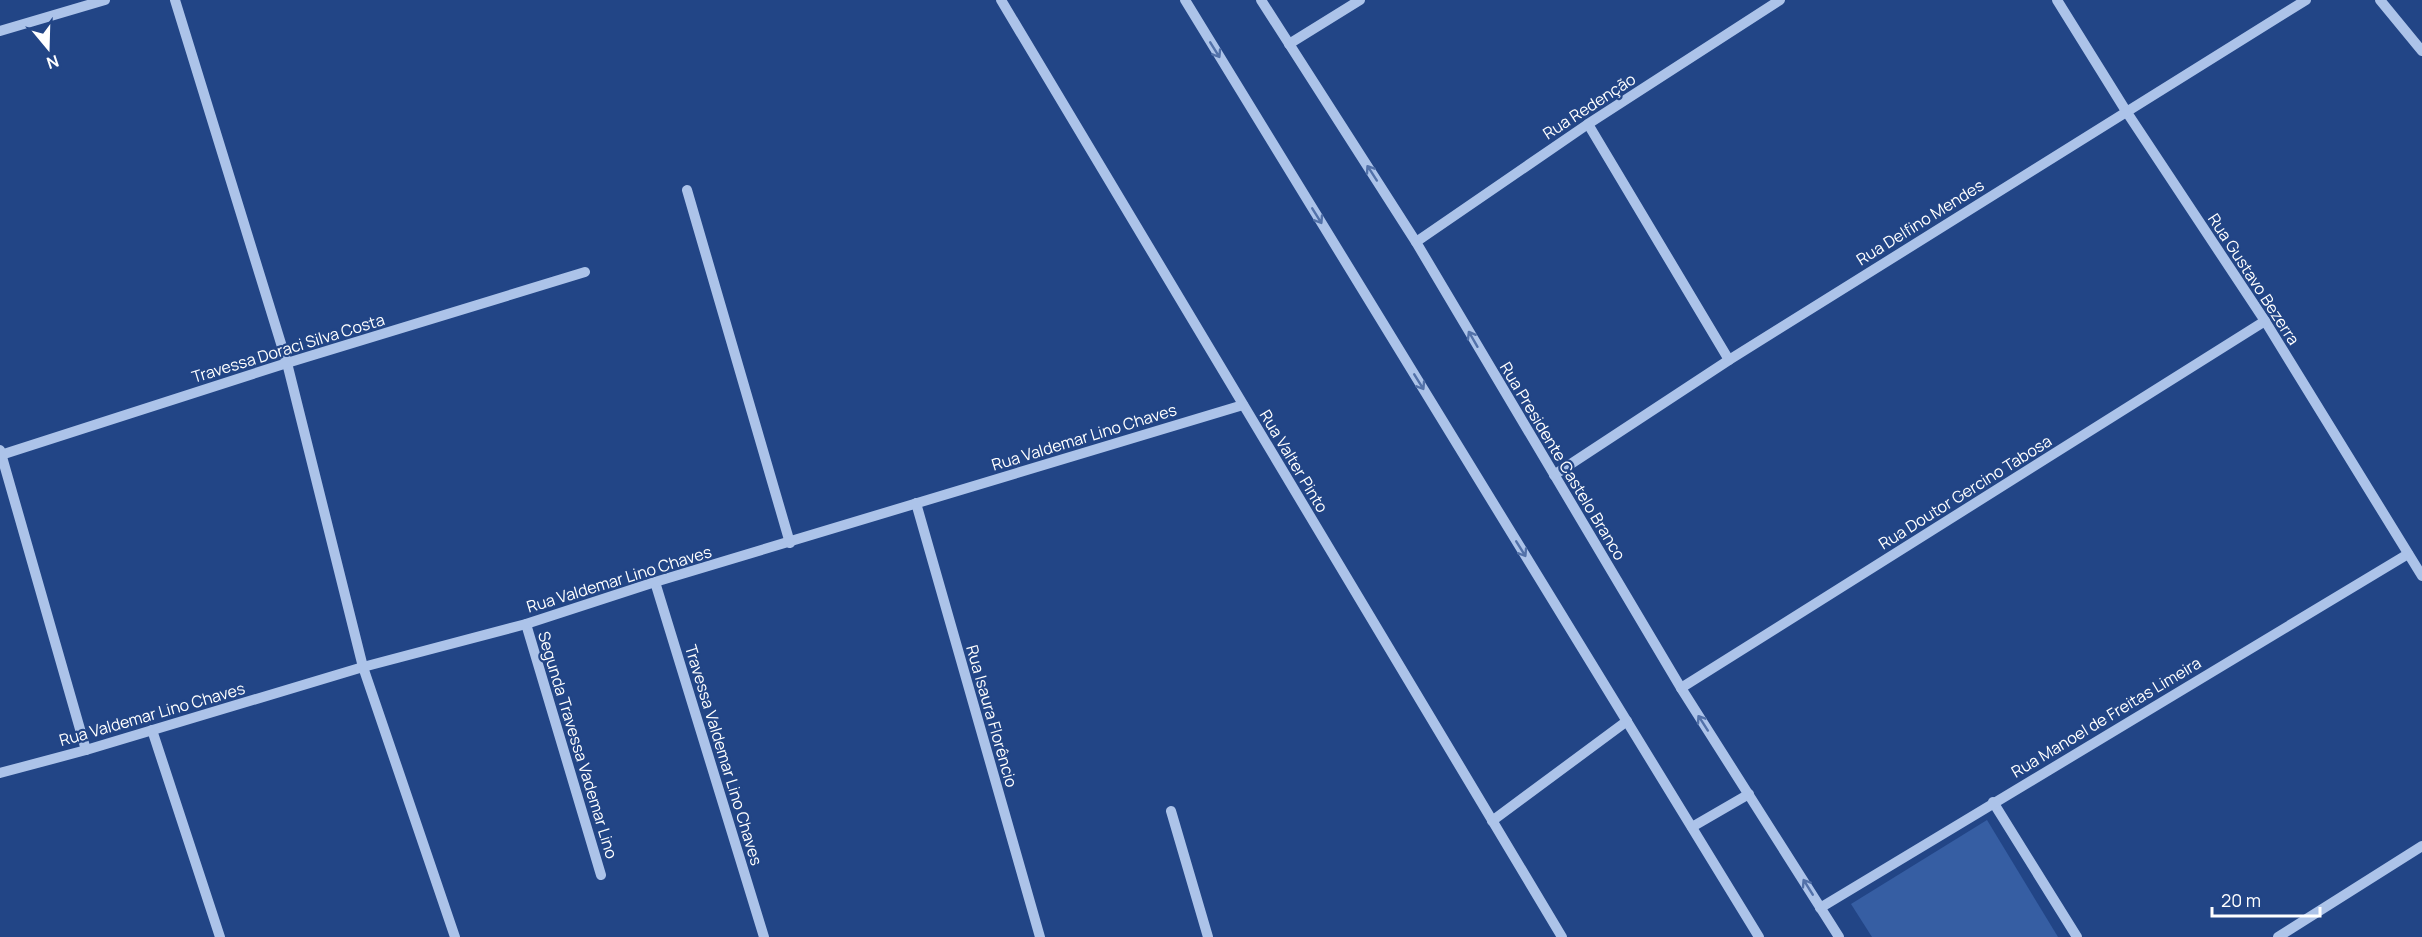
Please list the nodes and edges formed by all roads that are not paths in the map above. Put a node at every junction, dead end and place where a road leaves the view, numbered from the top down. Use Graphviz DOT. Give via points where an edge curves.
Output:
graph roads {
  1 [pos="105,0"];
  2 [pos="175,0"];
  3 [pos="1001,0"];
  4 [pos="1185,0"];
  5 [pos="1261,0"];
  6 [pos="1360,0"];
  7 [pos="1780,0"];
  8 [pos="2057,0"];
  9 [pos="2306,0"];
  10 [pos="2380,0"];
  11 [pos="0,31"];
  12 [pos="1289,44"];
  13 [pos="2422,51"];
  14 [pos="2126,111"];
  15 [pos="1588,124"];
  16 [pos="687,190"];
  17 [pos="1416,242"];
  18 [pos="585,272"];
  19 [pos="2265,321"];
  20 [pos="1728,360"];
  21 [pos="287,363"];
  22 [pos="1244,405"];
  23 [pos="1,453"];
  24 [pos="1554,475"];
  25 [pos="916,503"];
  26 [pos="790,543"];
  27 [pos="2408,554"];
  28 [pos="2422,576"];
  29 [pos="655,582"];
  30 [pos="526,624"];
  31 [pos="363,667"];
  32 [pos="1681,688"];
  33 [pos="1627,721"];
  34 [pos="152,730"];
  35 [pos="86,750"];
  36 [pos="0,773"];
  37 [pos="1749,794"];
  38 [pos="1993,802"];
  39 [pos="1171,811"];
  40 [pos="1492,821"];
  41 [pos="1692,827"];
  42 [pos="2422,846"];
  43 [pos="601,875"];
  44 [pos="1820,908"];
  45 [pos="220,937"];
  46 [pos="455,937"];
  47 [pos="764,937"];
  48 [pos="1040,937"];
  49 [pos="1208,937"];
  50 [pos="1562,937"];
  51 [pos="1760,937"];
  52 [pos="1839,937"];
  53 [pos="2077,937"];
  54 [pos="2278,937"];
  1 -- 11 [label="street"];
  2 -- 21 [label="street"];
  3 -- 22 [label="street, Rua Valter Pinto"];
  4 -- 33 [label="street, one-way"];
  5 -- 12 [label="street, Rua Presidente Castelo Branco"];
  6 -- 12 [label="street"];
  7 -- 15 [label="street, Rua Redenção"];
  8 -- 14 [label="street, Rua Gustavo Bezerra"];
  9 -- 14 [label="street, Rua Delfino Mendes"];
  10 -- 13 [label="street"];
  17 -- 12 [label="street, Rua Presidente Castelo Branco, one-way"];
  14 -- 19 [label="street, Rua Gustavo Bezerra"];
  14 -- 20 [label="street, Rua Delfino Mendes"];
  15 -- 17 [label="street, Rua Redenção"];
  15 -- 20 [label="street"];
  16 -- 26 [label="street"];
  24 -- 17 [label="street, Rua Presidente Castelo Branco, one-way"];
  18 -- 21 [label="street, Travessa Doraci Silva Costa"];
  19 -- 27 [label="street, Rua Gustavo Bezerra"];
  19 -- 32 [label="street, Rua Doutor Gercino Tabosa"];
  20 -- 24 [label="street, Rua Delfino Mendes"];
  21 -- 23 [label="street, Travessa Doraci Silva Costa"];
  21 -- 31 [label="street"];
  22 -- 25 [label="street, Rua Valdemar Lino Chaves"];
  22 -- 40 [label="street, Rua Valter Pinto"];
  23 -- 35 [label="street"];
  24 -- 32 [label="street, Rua Presidente Castelo Branco"];
  25 -- 26 [label="street, Rua Valdemar Lino Chaves"];
  25 -- 48 [label="street, Rua Isaura Florêncio"];
  26 -- 29 [label="street, Rua Valdemar Lino Chaves"];
  27 -- 28 [label="street, Rua Gustavo Bezerra"];
  27 -- 38 [label="street, Rua Manoel de Freitas Limeira"];
  29 -- 30 [label="street, Rua Valdemar Lino Chaves"];
  29 -- 47 [label="street, Travessa Valdemar Lino Chaves"];
  30 -- 31 [label="street, Rua Valdemar Lino Chaves"];
  30 -- 43 [label="street, Segunda Travessa Vademar Lino"];
  31 -- 34 [label="street, Rua Valdemar Lino Chaves"];
  31 -- 46 [label="street"];
  37 -- 32 [label="street, Rua Presidente Castelo Branco, one-way"];
  33 -- 40 [label="street"];
  33 -- 41 [label="street"];
  34 -- 35 [label="street, Rua Valdemar Lino Chaves"];
  34 -- 45 [label="street"];
  35 -- 36 [label="street, Rua Valdemar Lino Chaves"];
  37 -- 41 [label="street"];
  44 -- 37 [label="street, Rua Presidente Castelo Branco, one-way"];
  38 -- 44 [label="street, Rua Manoel de Freitas Limeira"];
  38 -- 53 [label="street"];
  39 -- 49 [label="street"];
  40 -- 50 [label="street, Rua Valter Pinto"];
  41 -- 51 [label="street"];
  42 -- 54 [label="street"];
  44 -- 52 [label="street, Rua Presidente Castelo Branco"];
}
